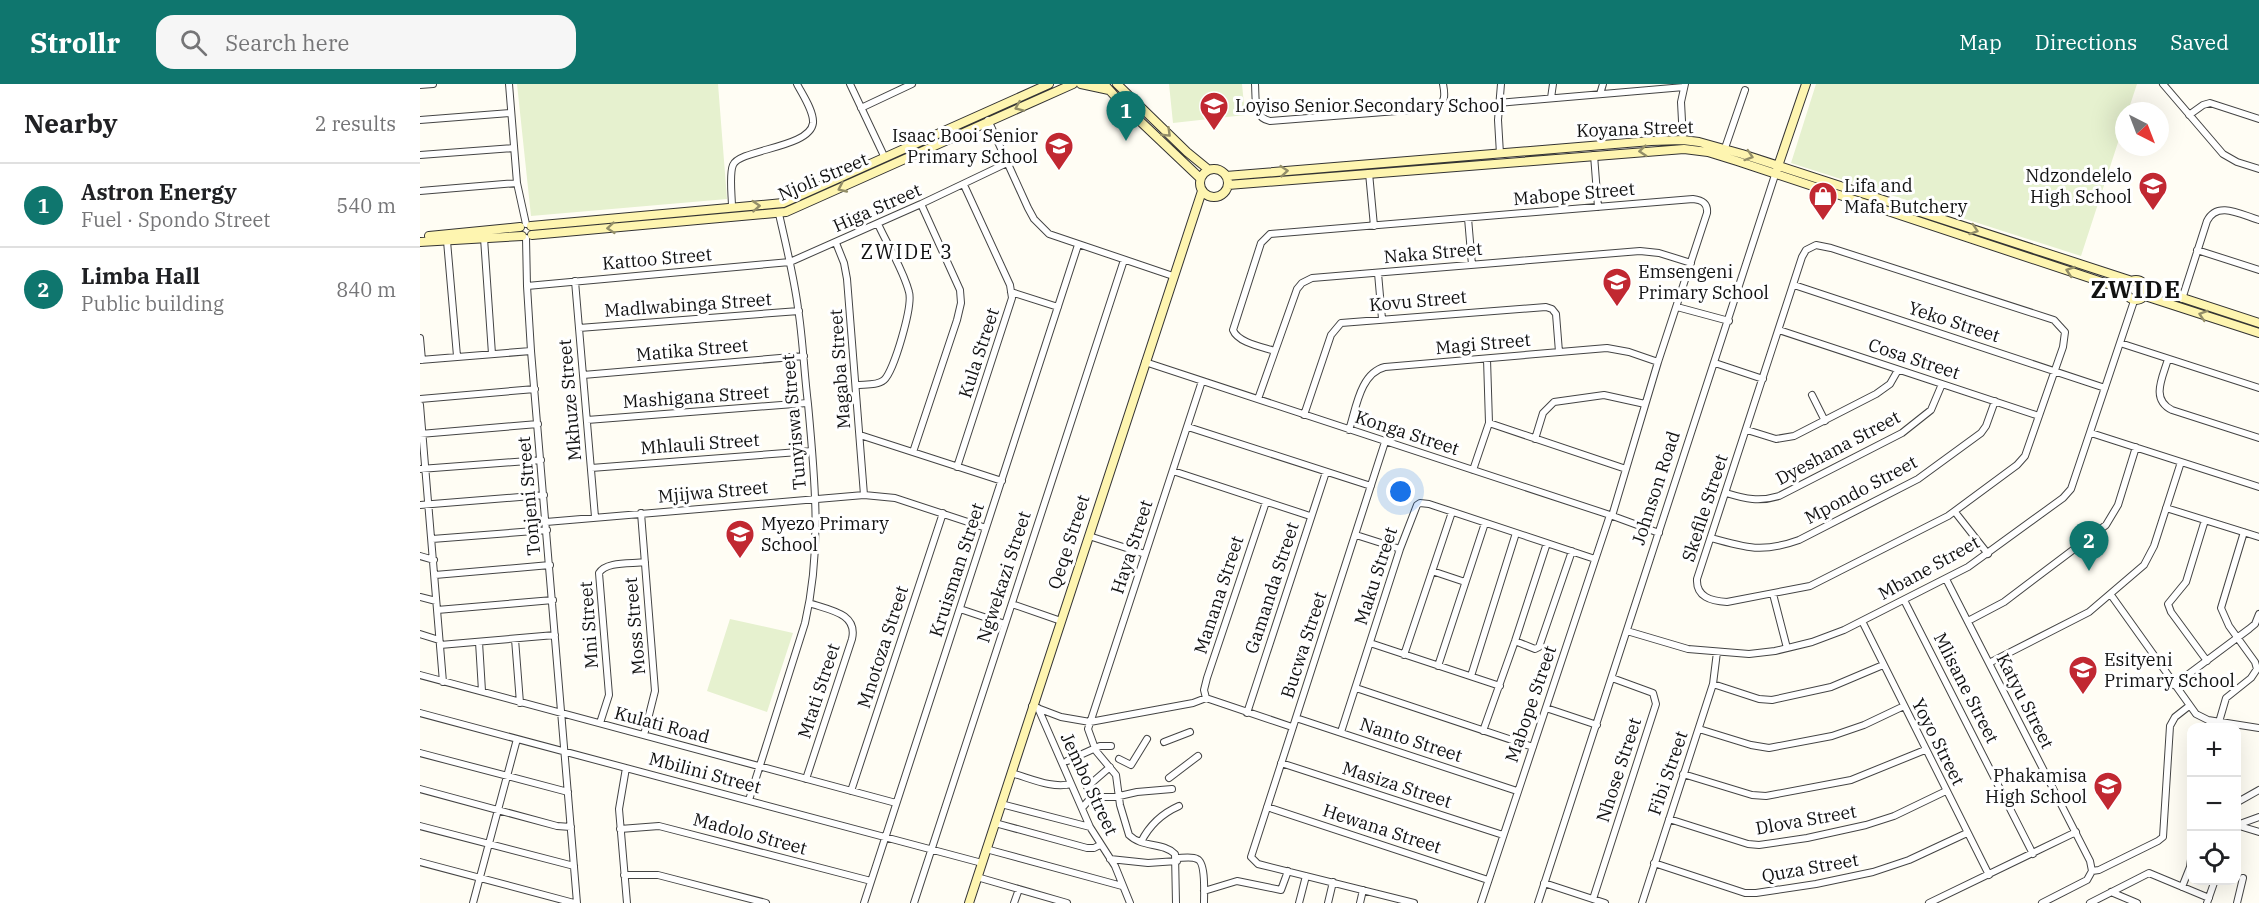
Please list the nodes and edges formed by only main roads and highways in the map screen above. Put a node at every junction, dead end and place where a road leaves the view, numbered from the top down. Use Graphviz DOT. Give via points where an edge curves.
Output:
graph roads {
  1 [pos="1049,84"];
  2 [pos="1073,84"];
  3 [pos="1081,84"];
  4 [pos="1117,84"];
  5 [pos="1806,84"];
  6 [pos="1107,87"];
  7 [pos="1778,166"];
  8 [pos="1209,170"];
  9 [pos="1775,175"];
  10 [pos="1200,178"];
  11 [pos="1227,181"];
  12 [pos="1202,191"];
  13 [pos="526,231"];
  14 [pos="420,237"];
  15 [pos="420,242"];
  16 [pos="2132,281"];
  17 [pos="2146,286"];
  18 [pos="2126,290"];
  19 [pos="2145,296"];
  20 [pos="2259,323"];
  21 [pos="2259,333"];
  22 [pos="969,903"];
  13 -- 1 [label="main road, Njoli Street, one-way" via="789,201"];
  2 -- 13 [label="main road, Njoli Street, one-way" via="779,214"];
  3 -- 6 [label="main road"];
  4 -- 8 [label="main road, one-way"];
  5 -- 7 [label="main road, Johnson Road"];
  6 -- 10 [label="main road"];
  7 -- 9 [label="main road, Johnson Road"];
  11 -- 7 [label="main road, Koyana Street, one-way" via="1683,140 1725,148"];
  7 -- 16 [label="main road, Koyana Street, one-way"];
  8 -- 10 [label="main road"];
  8 -- 11 [label="main road" via="1219,170"];
  9 -- 11 [label="main road, Koyana Street, one-way" via="1684,148"];
  18 -- 9 [label="main road, Koyana Street, one-way"];
  10 -- 12 [label="main road"];
  11 -- 12 [label="main road" via="1225,191 1217,197"];
  12 -- 22 [label="main road, Qeqe Street"];
  13 -- 14 [label="main road, Njoli Street"];
  13 -- 15 [label="main road, Njoli Street"];
  16 -- 17 [label="main road, Koyana Street"];
  16 -- 18 [label="main road"];
  17 -- 19 [label="main road"];
  17 -- 20 [label="main road, Koyana Street"];
  18 -- 19 [label="main road" via="2134,301"];
  21 -- 19 [label="main road, one-way"];
}
